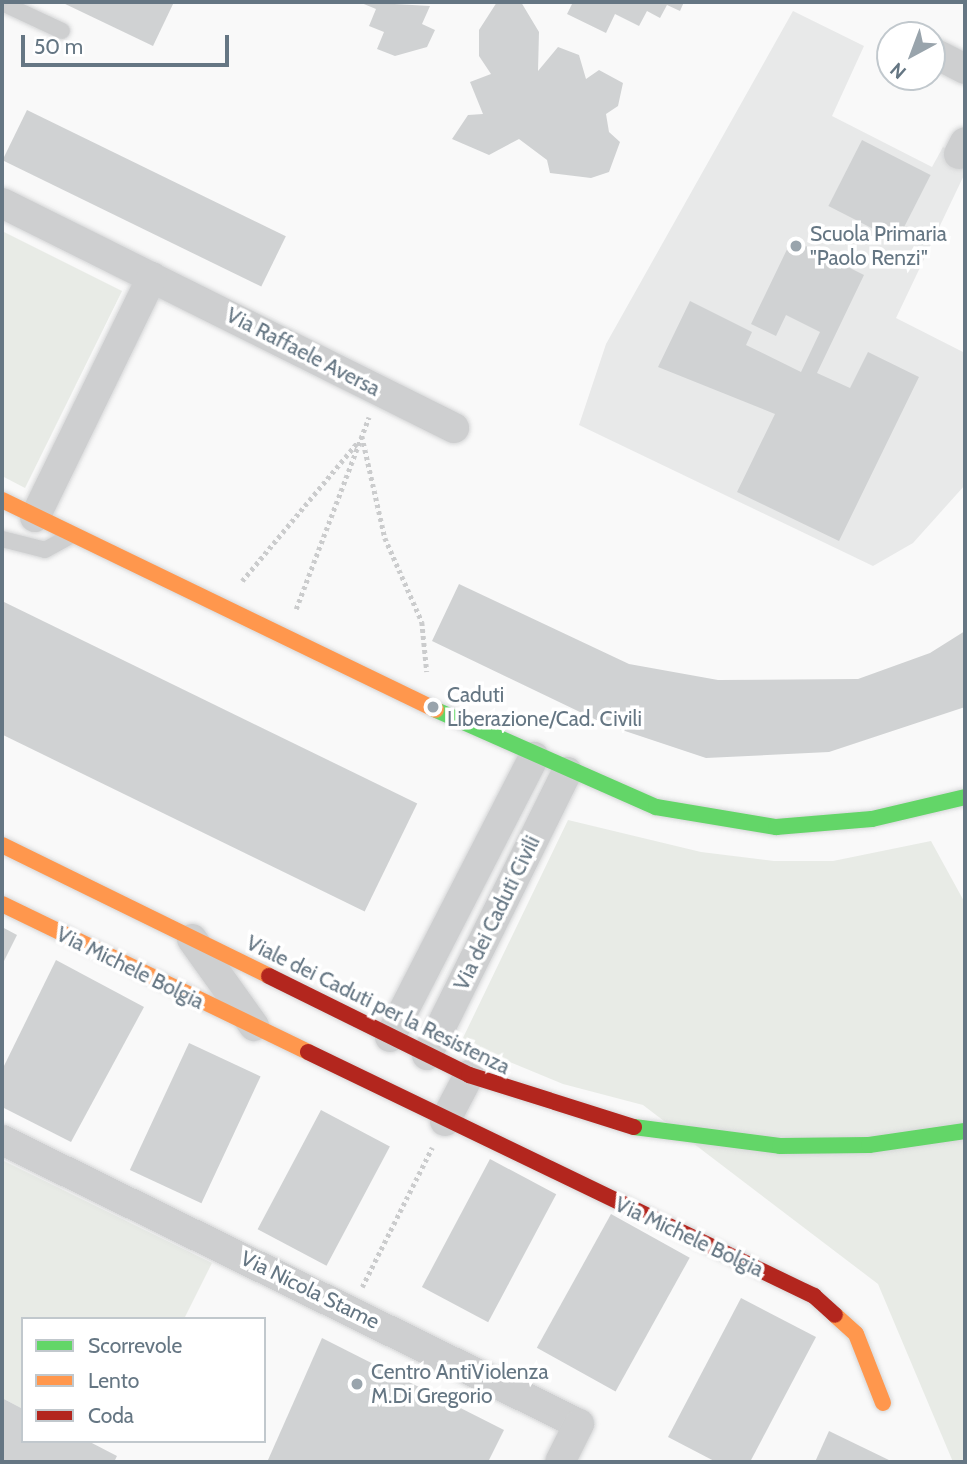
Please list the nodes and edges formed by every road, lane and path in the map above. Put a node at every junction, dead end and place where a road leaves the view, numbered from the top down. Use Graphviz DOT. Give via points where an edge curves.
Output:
graph roads {
  1 [pos="2,3"];
  2 [pos="62,31"];
  3 [pos="946,59"];
  4 [pos="965,69"];
  5 [pos="2,203"];
  6 [pos="152,277"];
  7 [pos="379,390"];
  8 [pos="454,428"];
  9 [pos="362,436"];
  10 [pos="2,500"];
  11 [pos="35,517"];
  12 [pos="72,535"];
  13 [pos="2,539"];
  14 [pos="228,610"];
  15 [pos="285,638"];
  16 [pos="414,698"];
  17 [pos="534,757"];
  18 [pos="567,772"];
  19 [pos="965,797"];
  20 [pos="2,845"];
  21 [pos="2,904"];
  22 [pos="191,939"];
  23 [pos="258,1032"];
  24 [pos="390,1037"];
  25 [pos="427,1055"];
  26 [pos="469,1075"];
  27 [pos="445,1121"];
  28 [pos="965,1131"];
  29 [pos="2,1140"];
  30 [pos="351,1310"];
  31 [pos="883,1403"];
  32 [pos="560,1462"];
  1 -- 2 [label="lane"];
  3 -- 4 [label="street"];
  5 -- 6 [label="street, Via Raffaele Aversa"];
  6 -- 7 [label="street, Via Raffaele Aversa"];
  6 -- 11 [label="street"];
  7 -- 8 [label="street, Via Raffaele Aversa"];
  7 -- 9 [label="path"];
  9 -- 14 [label="path" via="244,577"];
  9 -- 15 [label="path"];
  9 -- 16 [label="path" via="385,538 422,622 429,668"];
  10 -- 11 [label="street"];
  11 -- 12 [label="street"];
  12 -- 13 [label="lane" via="45,550"];
  12 -- 14 [label="street"];
  14 -- 15 [label="street"];
  15 -- 16 [label="street"];
  16 -- 17 [label="street"];
  17 -- 18 [label="street"];
  17 -- 24 [label="street, Via dei Caduti Civili"];
  18 -- 19 [label="street" via="656,807 744,826 846,822"];
  18 -- 25 [label="street, Via dei Caduti Civili"];
  20 -- 22 [label="street, Viale dei Caduti per la Resistenza"];
  21 -- 23 [label="street, Via Michele Bolgia"];
  22 -- 23 [label="street, Via Michele Bolgia"];
  22 -- 24 [label="street, Viale dei Caduti per la Resistenza"];
  23 -- 27 [label="street, Via Michele Bolgia"];
  24 -- 25 [label="street, Viale dei Caduti per la Resistenza"];
  25 -- 26 [label="street, Viale dei Caduti per la Resistenza"];
  26 -- 27 [label="street"];
  26 -- 28 [label="street, Viale dei Caduti per la Resistenza" via="617,1124 740,1143 835,1147"];
  27 -- 30 [label="path"];
  27 -- 31 [label="street, Via Michele Bolgia" via="824,1302 856,1334"];
  29 -- 30 [label="street, Via Nicola Stame"];
  30 -- 32 [label="street, Via Nicola Stame" via="579,1424"];
}
